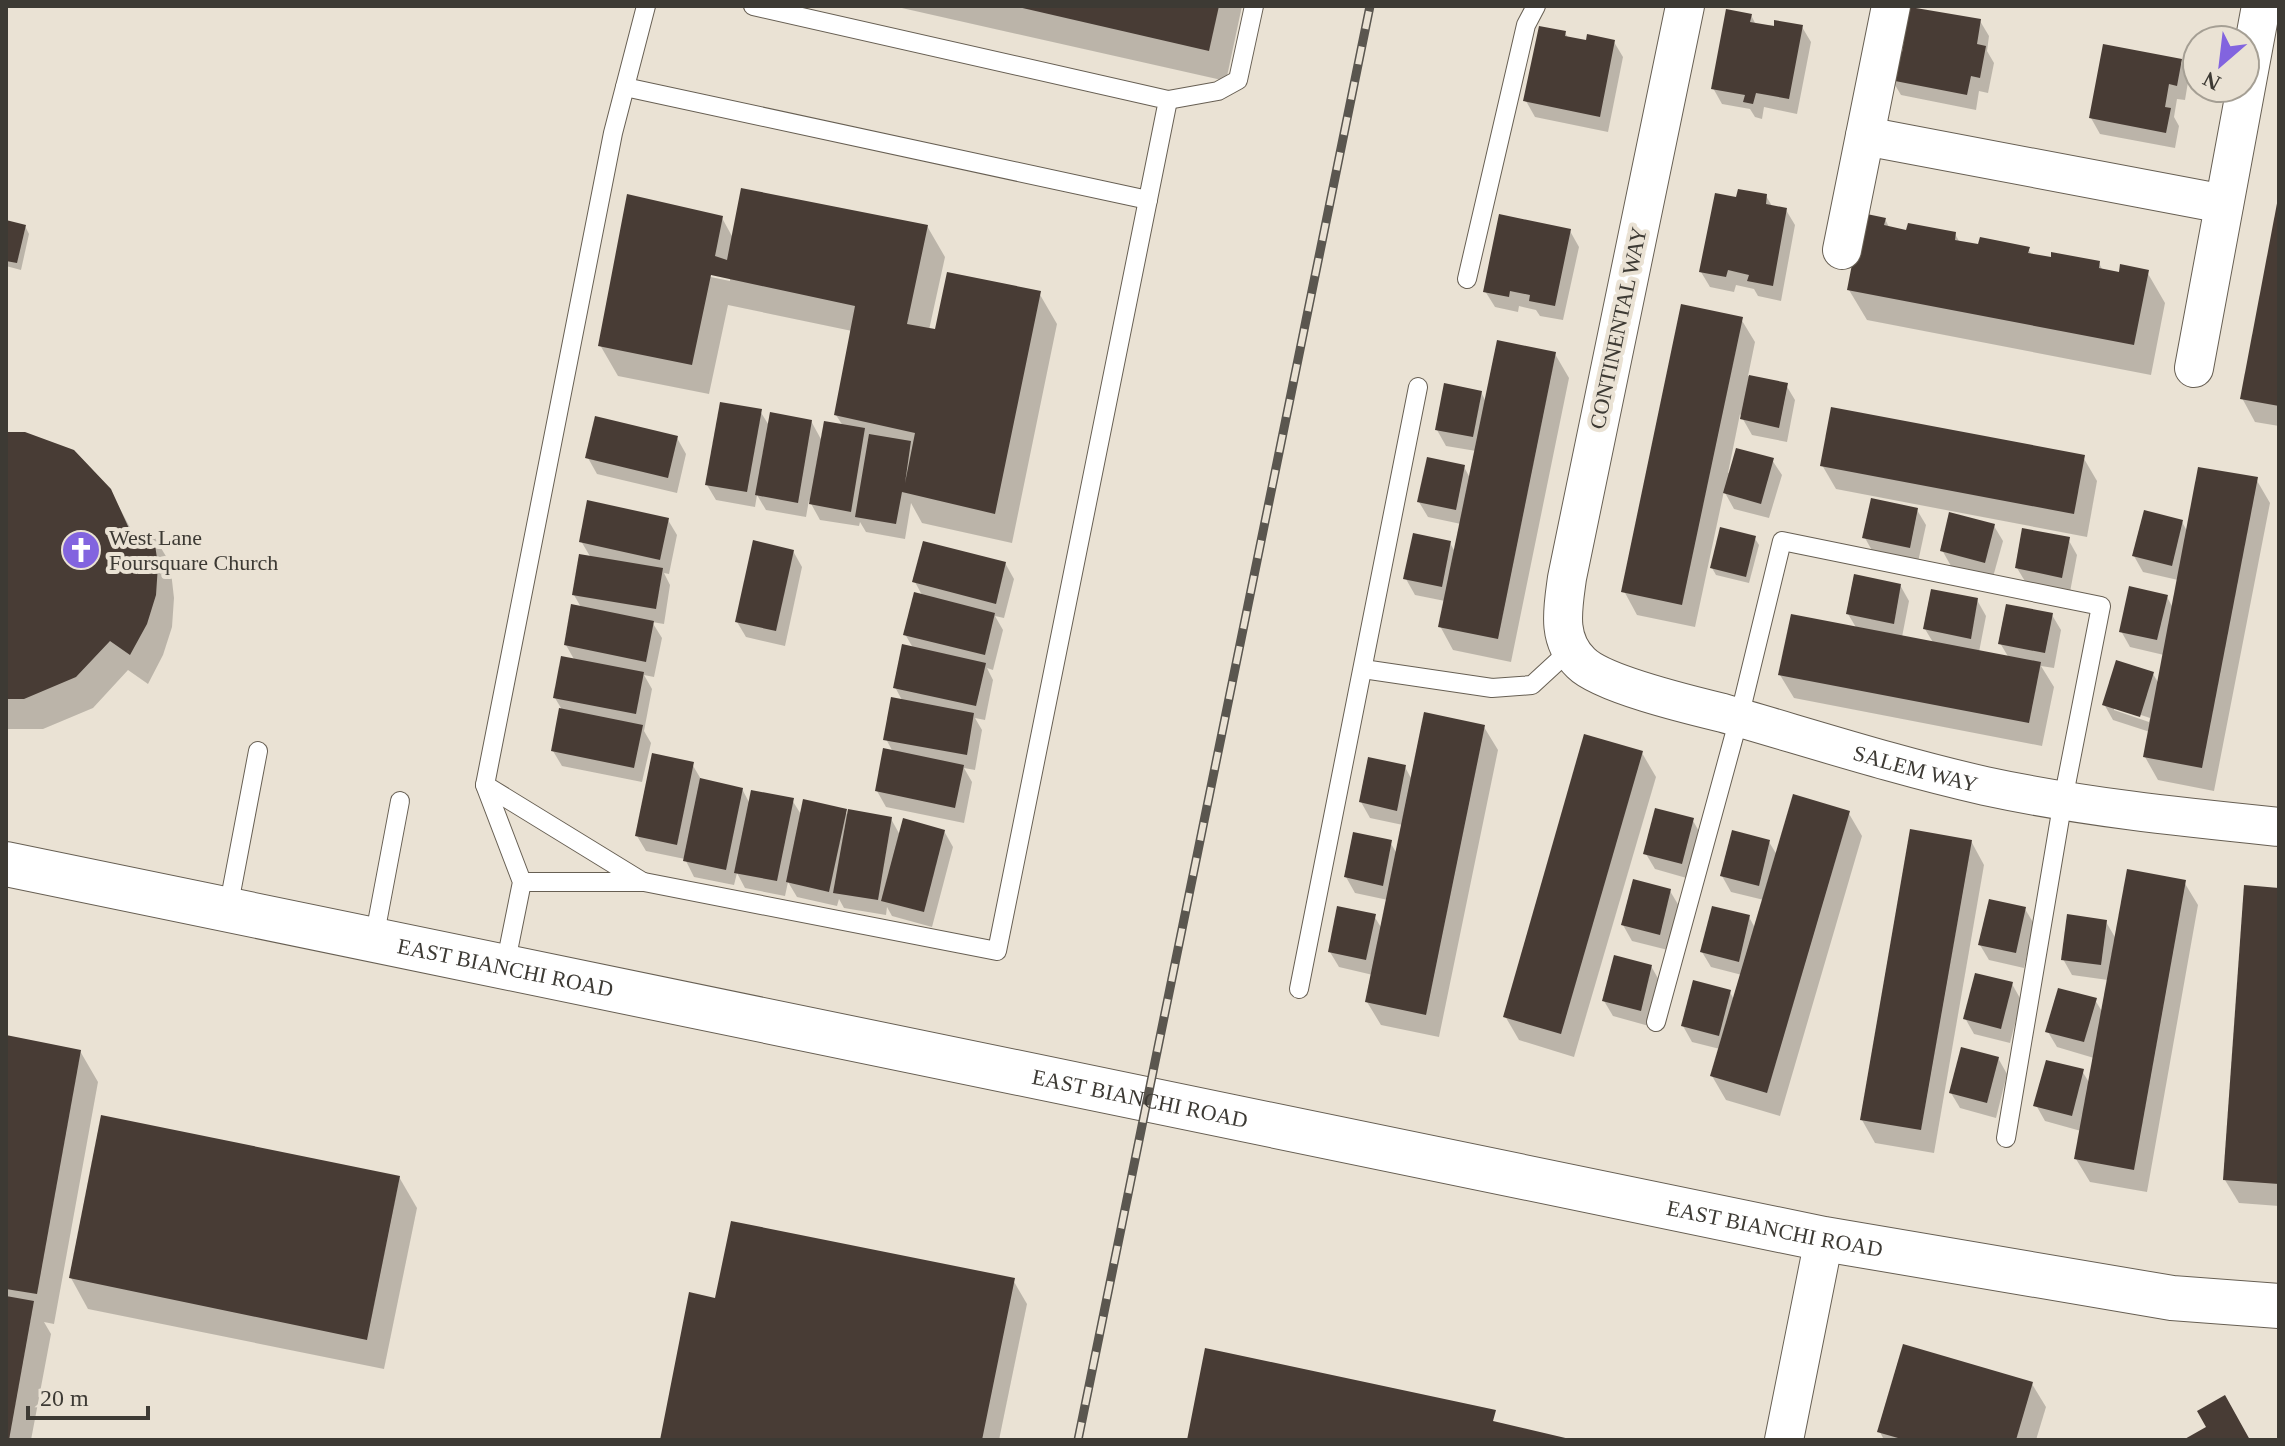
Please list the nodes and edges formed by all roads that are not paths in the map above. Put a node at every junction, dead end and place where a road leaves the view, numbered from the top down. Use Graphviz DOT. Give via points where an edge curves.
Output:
graph roads {
  1 [pos="646,6"];
  2 [pos="753,6"];
  3 [pos="1254,6"];
  4 [pos="1536,6"];
  5 [pos="1685,6"];
  6 [pos="1891,6"];
  7 [pos="2258,10"];
  8 [pos="625,87"];
  9 [pos="1168,100"];
  10 [pos="1865,136"];
  11 [pos="1148,200"];
  12 [pos="2224,204"];
  13 [pos="1842,250"];
  14 [pos="1467,279"];
  15 [pos="2194,368"];
  16 [pos="1418,387"];
  17 [pos="1570,650"];
  18 [pos="1363,669"];
  19 [pos="1739,718"];
  20 [pos="258,751"];
  21 [pos="485,785"];
  22 [pos="2063,800"];
  23 [pos="400,801"];
  24 [pos="2279,827"];
  25 [pos="6,864"];
  26 [pos="522,882"];
  27 [pos="644,882"];
  28 [pos="228,909"];
  29 [pos="374,939"];
  30 [pos="505,966"];
  31 [pos="1299,989"];
  32 [pos="1656,1022"];
  33 [pos="2006,1138"];
  34 [pos="1824,1239"];
  35 [pos="2279,1306"];
  36 [pos="1784,1440"];
  1 -- 8 [label="lane"];
  2 -- 9 [label="lane"];
  3 -- 9 [label="lane" via="1238,80 1218,91"];
  4 -- 14 [label="lane" via="1526,25"];
  5 -- 17 [label="street, CONTINENTAL WAY" via="1567,578 1561,618"];
  6 -- 10 [label="street"];
  7 -- 12 [label="street"];
  8 -- 11 [label="lane"];
  8 -- 21 [label="lane"];
  9 -- 11 [label="lane"];
  10 -- 12 [label="street"];
  10 -- 13 [label="street"];
  11 -- 27 [label="lane" via="997,951"];
  12 -- 15 [label="street"];
  16 -- 18 [label="lane"];
  17 -- 18 [label="lane" via="1532,685 1492,688"];
  17 -- 19 [label="street, SALEM WAY" via="1598,674"];
  18 -- 31 [label="lane"];
  19 -- 22 [label="street, SALEM WAY" via="1985,786"];
  19 -- 22 [label="lane" via="1782,541 2101,606"];
  19 -- 32 [label="lane"];
  20 -- 28 [label="lane"];
  21 -- 26 [label="lane"];
  21 -- 27 [label="lane"];
  22 -- 24 [label="street, SALEM WAY"];
  22 -- 33 [label="lane"];
  23 -- 29 [label="lane"];
  25 -- 28 [label="street, EAST BIANCHI ROAD"];
  26 -- 27 [label="lane"];
  26 -- 30 [label="lane"];
  28 -- 29 [label="street, EAST BIANCHI ROAD"];
  29 -- 30 [label="street, EAST BIANCHI ROAD"];
  30 -- 34 [label="street, EAST BIANCHI ROAD"];
  34 -- 35 [label="street, EAST BIANCHI ROAD" via="2172,1298"];
  34 -- 36 [label="street"];
}
